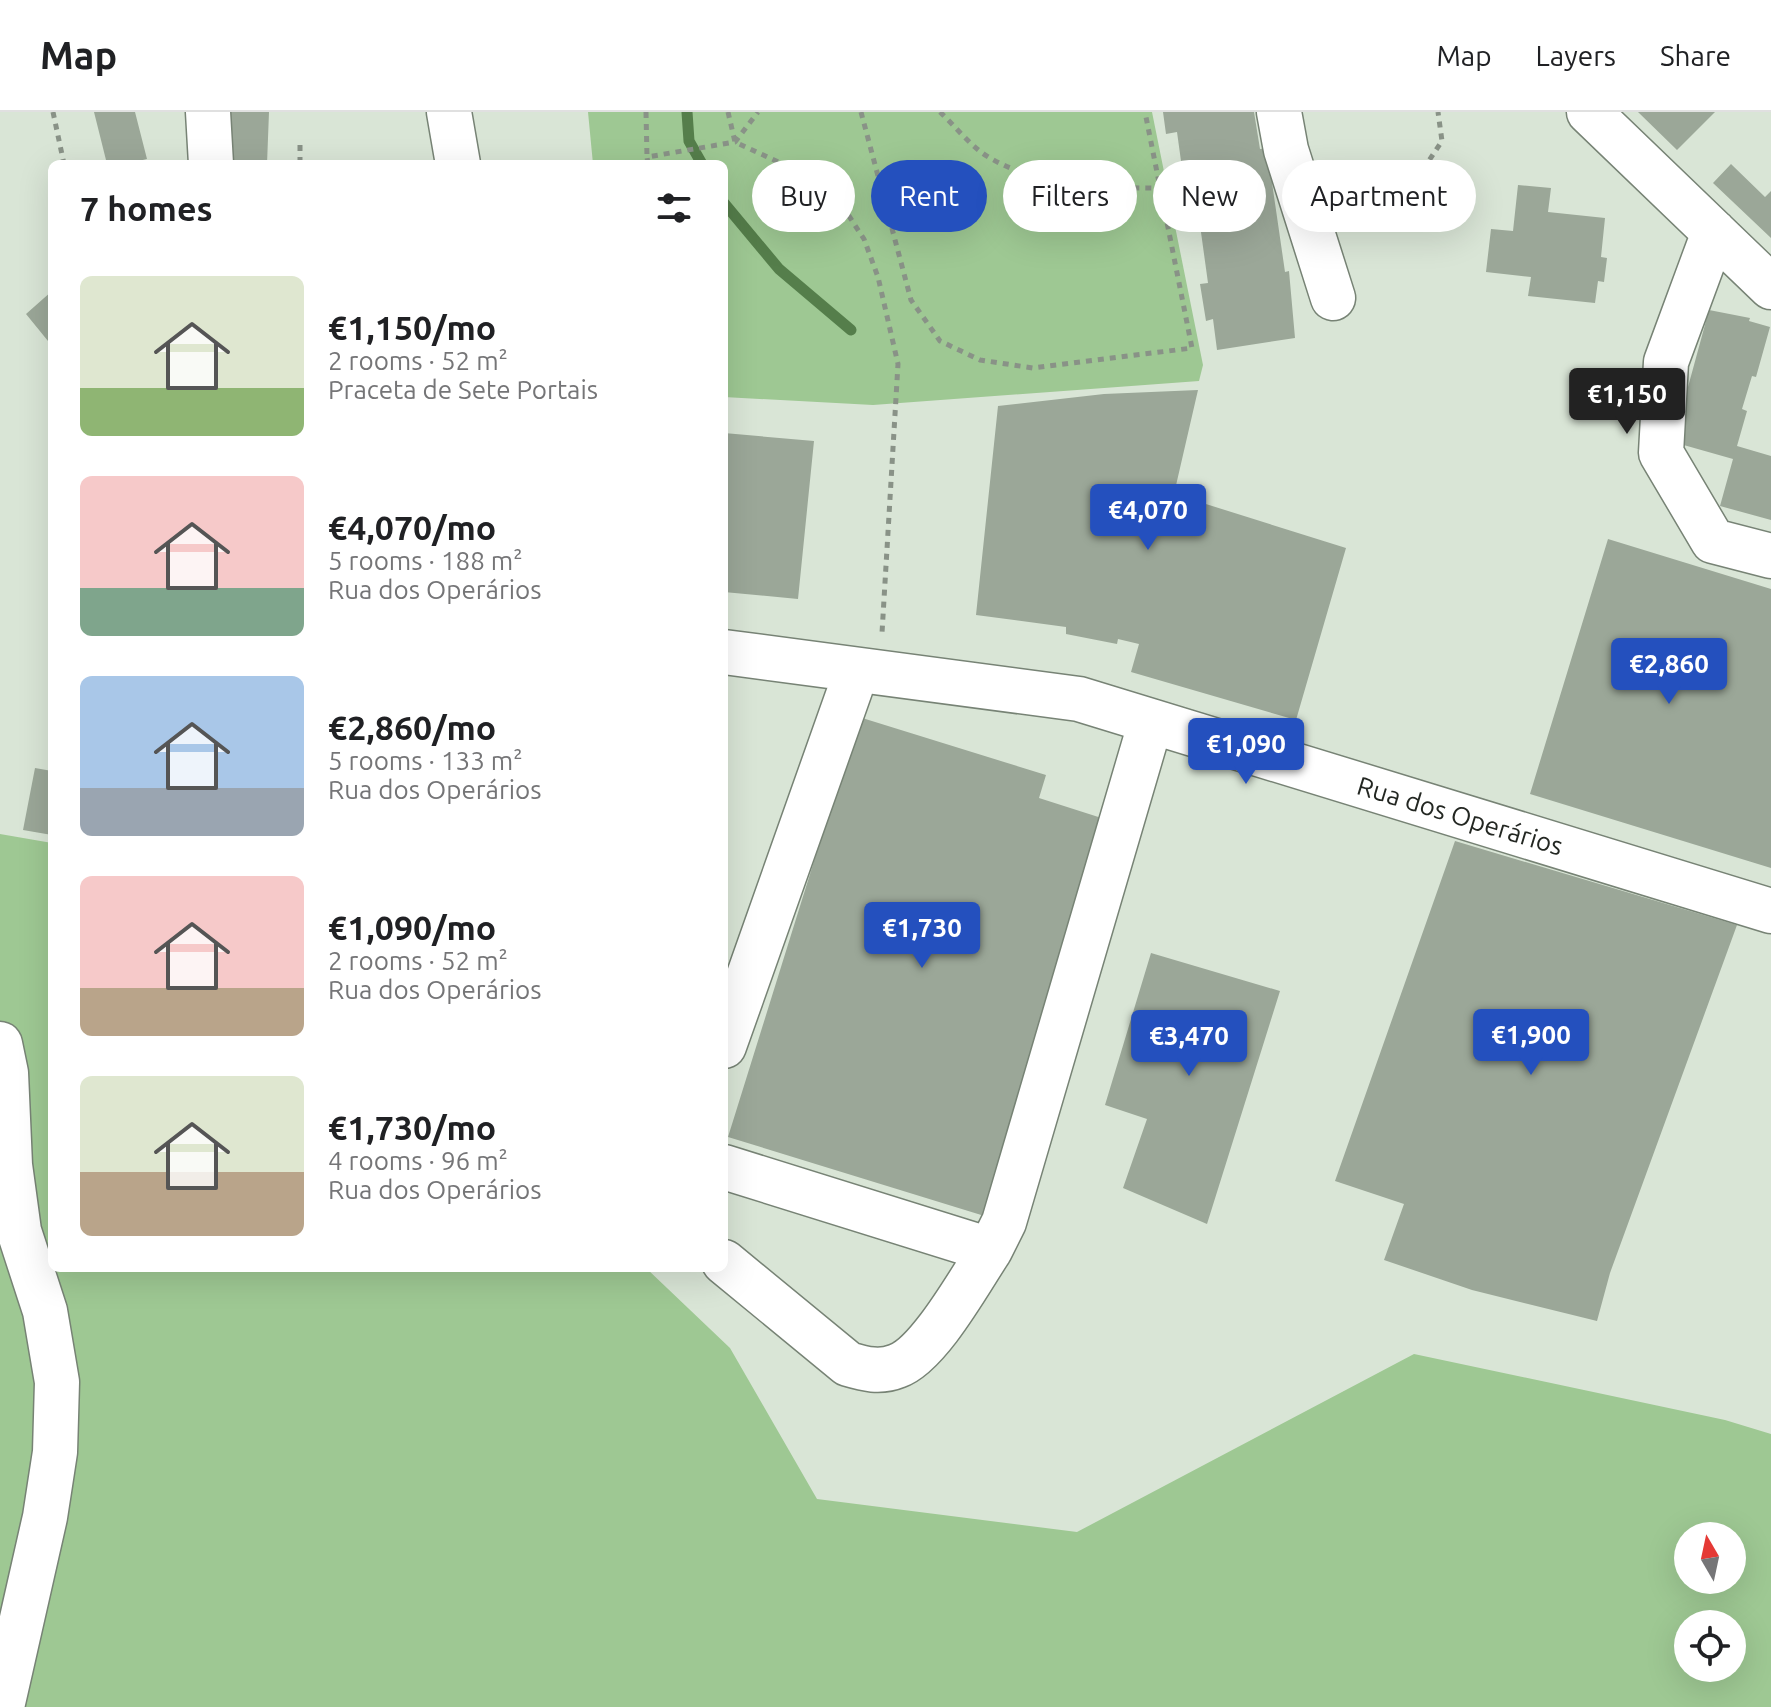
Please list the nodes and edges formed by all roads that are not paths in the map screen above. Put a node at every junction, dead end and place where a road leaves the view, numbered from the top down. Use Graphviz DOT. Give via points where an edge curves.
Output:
graph roads {
  1 [pos="208,112"];
  2 [pos="449,112"];
  3 [pos="1279,112"];
  4 [pos="1589,112"];
  5 [pos="211,160"];
  6 [pos="457,160"];
  7 [pos="1714,232"];
  8 [pos="1771,287"];
  9 [pos="1333,298"];
  10 [pos="1771,556"];
  11 [pos="728,653"];
  12 [pos="868,671"];
  13 [pos="1151,721"];
  14 [pos="1771,911"];
  15 [pos="728,1036"];
  16 [pos="0,1044"];
  17 [pos="728,1168"];
  18 [pos="990,1250"];
  19 [pos="728,1265"];
  20 [pos="2,1707"];
  1 -- 5 [label="street"];
  2 -- 6 [label="street"];
  3 -- 9 [label="street"];
  4 -- 7 [label="street"];
  7 -- 8 [label="street"];
  7 -- 10 [label="street" via="1666,362 1661,453 1713,541"];
  11 -- 12 [label="street, Rua dos Operários"];
  12 -- 13 [label="street, Rua dos Operários" via="1079,699"];
  12 -- 15 [label="street"];
  13 -- 14 [label="street, Rua dos Operários"];
  13 -- 18 [label="street" via="1004,1222"];
  16 -- 20 [label="street" via="19,1231 45,1311 57,1382 55,1452 45,1517"];
  17 -- 18 [label="street"];
  18 -- 19 [label="street" via="922,1351 898,1366 873,1371 848,1364"];
}
